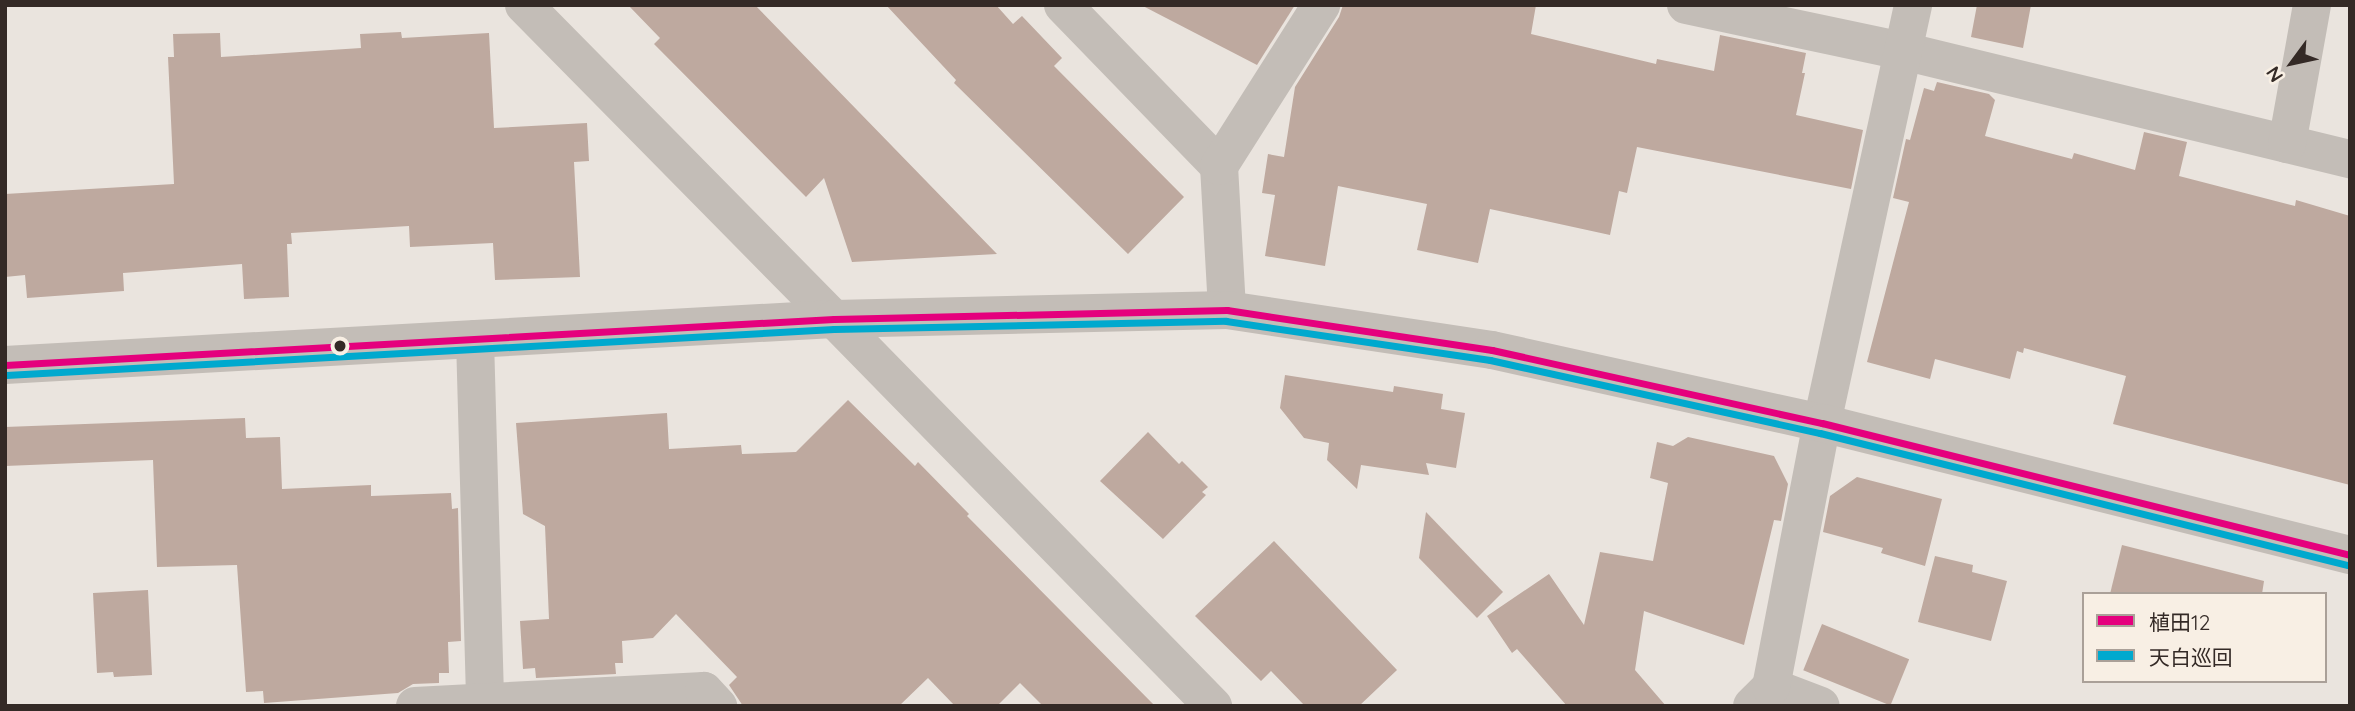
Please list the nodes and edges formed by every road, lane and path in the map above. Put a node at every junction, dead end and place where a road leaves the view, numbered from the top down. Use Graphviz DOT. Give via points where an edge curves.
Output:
graph roads {
  1 [pos="524,5"];
  2 [pos="1063,5"];
  3 [pos="1321,5"];
  4 [pos="1686,5"];
  5 [pos="1913,5"];
  6 [pos="2312,5"];
  7 [pos="1903,51"];
  8 [pos="2287,144"];
  9 [pos="2350,159"];
  10 [pos="1219,166"];
  11 [pos="1227,310"];
  12 [pos="834,319"];
  13 [pos="475,339"];
  14 [pos="5,365"];
  15 [pos="1822,423"];
  16 [pos="2350,555"];
  17 [pos="1771,700"];
  18 [pos="484,703"];
  19 [pos="415,706"];
  20 [pos="718,706"];
  21 [pos="1213,706"];
  22 [pos="1821,706"];
  1 -- 12 [label="street"];
  2 -- 10 [label="street"];
  3 -- 10 [label="street"];
  4 -- 7 [label="street"];
  5 -- 7 [label="street"];
  6 -- 8 [label="street"];
  7 -- 8 [label="street"];
  7 -- 15 [label="street"];
  8 -- 9 [label="street"];
  10 -- 11 [label="street"];
  11 -- 12 [label="street"];
  11 -- 15 [label="street" via="1493,350"];
  12 -- 13 [label="street"];
  12 -- 21 [label="street"];
  13 -- 14 [label="street"];
  13 -- 18 [label="street"];
  15 -- 16 [label="street"];
  15 -- 17 [label="street"];
  17 -- 22 [label="street"];
  18 -- 19 [label="street"];
  18 -- 20 [label="street" via="704,691"];
}
